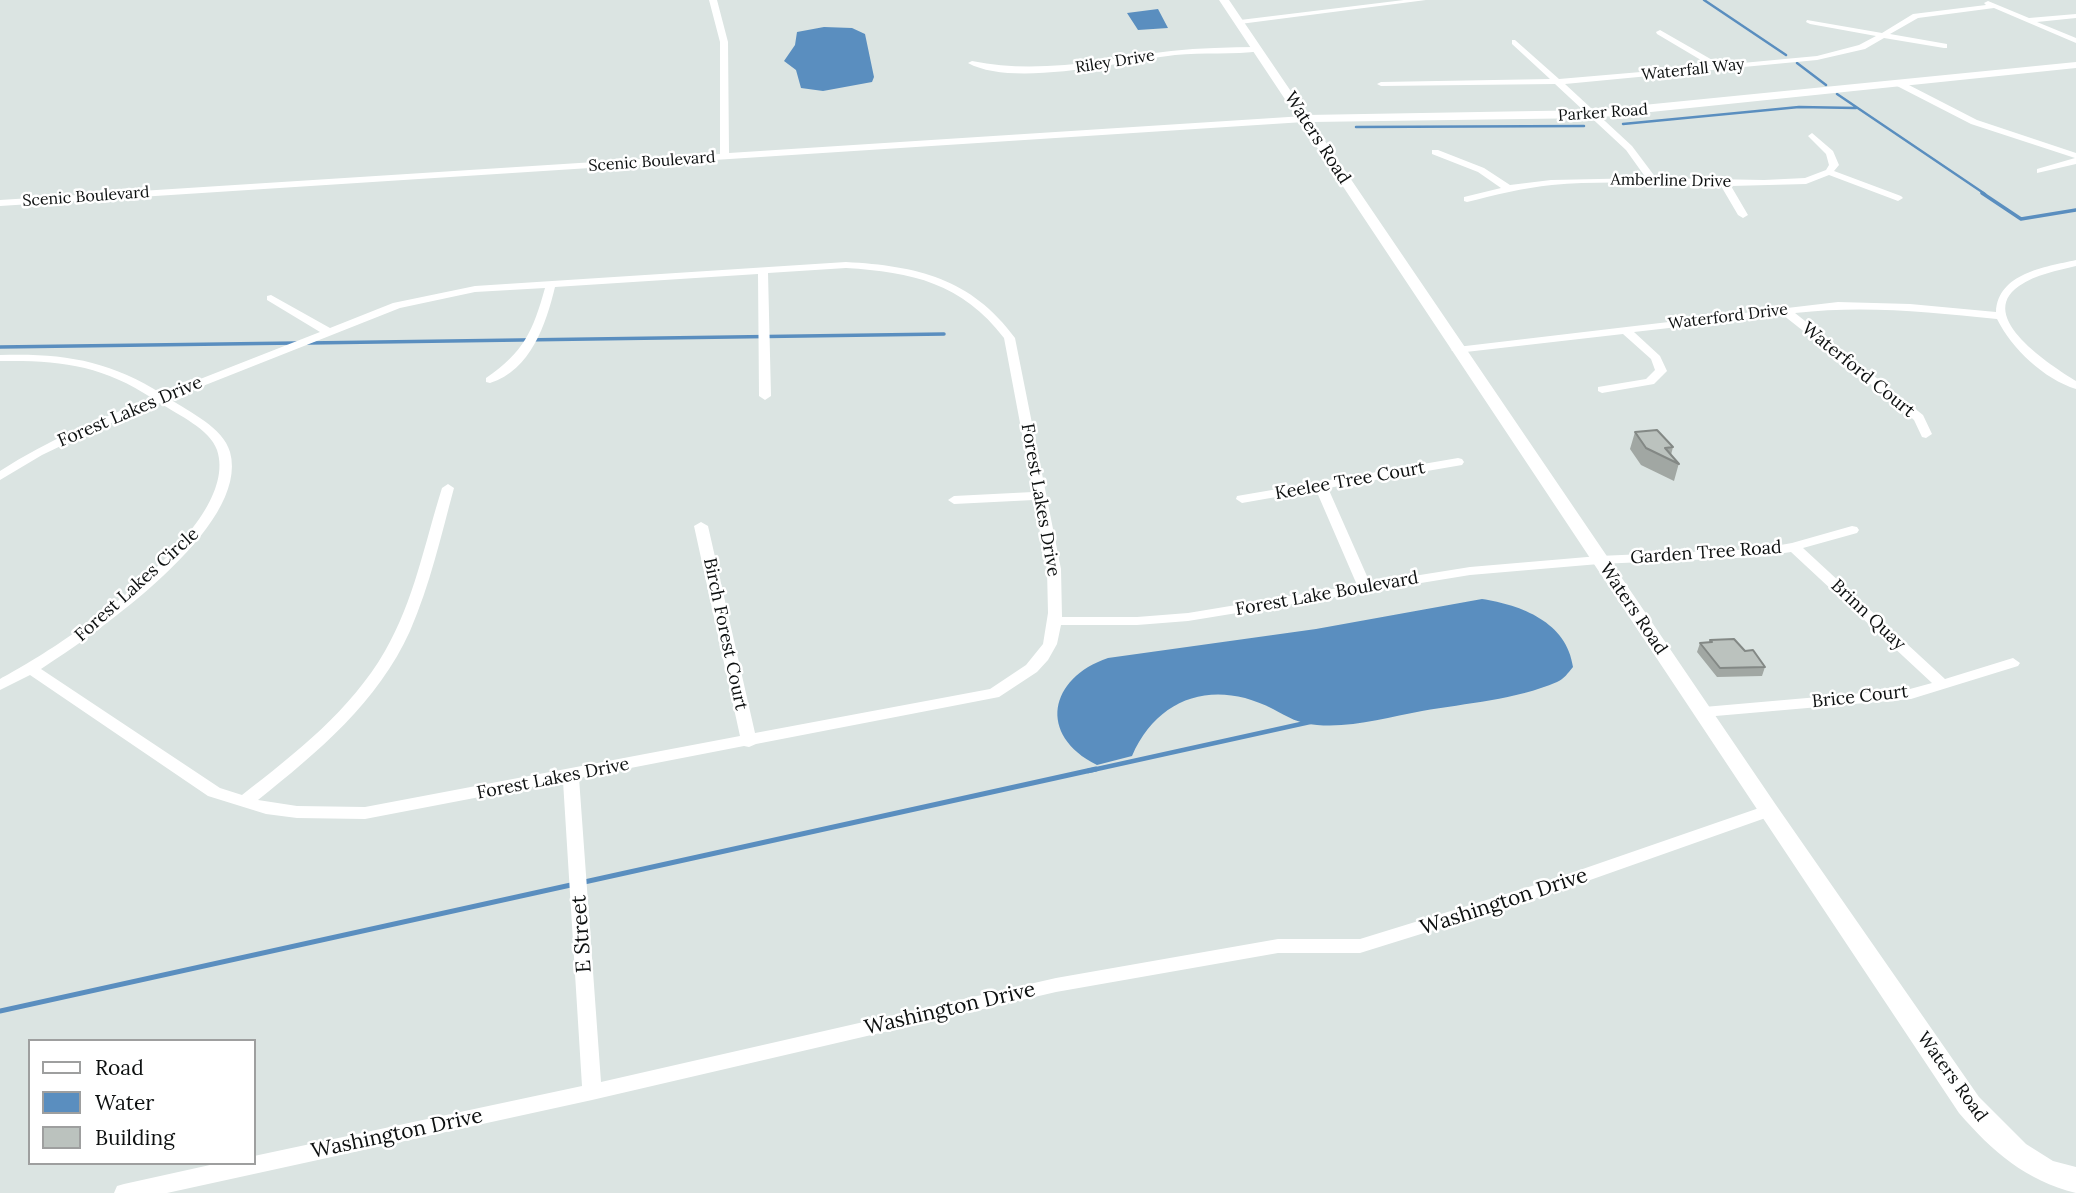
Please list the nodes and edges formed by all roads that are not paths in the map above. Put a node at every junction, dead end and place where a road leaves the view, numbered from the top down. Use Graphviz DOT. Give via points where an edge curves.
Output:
graph roads {
  1 [pos="713,0"];
  2 [pos="1224,0"];
  3 [pos="1422,0"];
  4 [pos="1983,0"];
  5 [pos="1995,6"];
  6 [pos="2076,16"];
  7 [pos="2029,21"];
  8 [pos="1240,22"];
  9 [pos="1810,22"];
  10 [pos="1660,32"];
  11 [pos="1881,35"];
  12 [pos="2076,41"];
  13 [pos="1515,42"];
  14 [pos="1944,46"];
  15 [pos="1258,49"];
  16 [pos="972,63"];
  17 [pos="2076,65"];
  18 [pos="1719,67"];
  19 [pos="2076,73"];
  20 [pos="1559,82"];
  21 [pos="1381,84"];
  22 [pos="1900,84"];
  23 [pos="1593,114"];
  24 [pos="1304,119"];
  25 [pos="1812,136"];
  26 [pos="1435,152"];
  27 [pos="2076,156"];
  28 [pos="725,157"];
  29 [pos="2076,161"];
  30 [pos="2040,171"];
  31 [pos="1829,172"];
  32 [pos="1652,179"];
  33 [pos="1723,181"];
  34 [pos="1508,189"];
  35 [pos="1898,198"];
  36 [pos="1467,199"];
  37 [pos="0,203"];
  38 [pos="1743,215"];
  39 [pos="2076,263"];
  40 [pos="763,270"];
  41 [pos="551,284"];
  42 [pos="271,298"];
  43 [pos="1784,310"];
  44 [pos="2000,316"];
  45 [pos="1625,330"];
  46 [pos="327,331"];
  47 [pos="1457,350"];
  48 [pos="0,358"];
  49 [pos="490,380"];
  50 [pos="2076,386"];
  51 [pos="1602,389"];
  52 [pos="765,396"];
  53 [pos="162,399"];
  54 [pos="1926,434"];
  55 [pos="1458,463"];
  56 [pos="0,476"];
  57 [pos="1321,486"];
  58 [pos="448,488"];
  59 [pos="1040,495"];
  60 [pos="1242,499"];
  61 [pos="954,500"];
  62 [pos="701,526"];
  63 [pos="1852,530"];
  64 [pos="1794,547"];
  65 [pos="1599,559"];
  66 [pos="1365,587"];
  67 [pos="1054,621"];
  68 [pos="2013,663"];
  69 [pos="31,668"];
  70 [pos="1942,684"];
  71 [pos="0,685"];
  72 [pos="1704,712"];
  73 [pos="749,742"];
  74 [pos="571,776"];
  75 [pos="244,802"];
  76 [pos="1768,811"];
  77 [pos="592,1091"];
  78 [pos="256,1164"];
  79 [pos="252,1165"];
  80 [pos="2076,1180"];
  81 [pos="124,1193"];
  1 -- 28 [label="street" via="723,32"];
  2 -- 8 [label="street, Waters Road"];
  3 -- 8 [label="street"];
  4 -- 5 [label="street"];
  5 -- 7 [label="street"];
  5 -- 11 [label="street, Waterfall Way" via="1916,16"];
  6 -- 7 [label="street"];
  7 -- 12 [label="street"];
  8 -- 15 [label="street, Waters Road"];
  9 -- 11 [label="street"];
  10 -- 18 [label="street"];
  11 -- 14 [label="street"];
  11 -- 18 [label="street, Waterfall Way" via="1836,55"];
  13 -- 20 [label="street"];
  15 -- 16 [label="street, Riley Drive" via="1174,53 1077,69 1007,69"];
  15 -- 24 [label="street, Waters Road"];
  17 -- 22 [label="street, Parker Road"];
  18 -- 20 [label="street, Waterfall Way"];
  19 -- 22 [label="street, Parker Road"];
  20 -- 21 [label="street, Waterfall Way"];
  20 -- 23 [label="street"];
  22 -- 23 [label="street, Parker Road"];
  22 -- 27 [label="street" via="1967,119"];
  23 -- 24 [label="street, Parker Road"];
  23 -- 32 [label="street" via="1629,148"];
  24 -- 28 [label="street, Scenic Boulevard"];
  24 -- 47 [label="street, Waters Road"];
  25 -- 31 [label="street" via="1833,160"];
  26 -- 34 [label="street" via="1481,170"];
  28 -- 37 [label="street, Scenic Boulevard"];
  29 -- 30 [label="street"];
  31 -- 33 [label="street, Amberline Drive" via="1796,182"];
  31 -- 35 [label="street"];
  32 -- 33 [label="street, Amberline Drive"];
  32 -- 34 [label="street, Amberline Drive"];
  33 -- 38 [label="street"];
  34 -- 36 [label="street, Amberline Drive"];
  39 -- 44 [label="street" via="2026,275 2011,285 2002,298"];
  40 -- 41 [label="street, Forest Lakes Drive"];
  40 -- 52 [label="street"];
  40 -- 59 [label="street, Forest Lakes Drive" via="892,267 927,274 963,291 1009,338"];
  41 -- 46 [label="street, Forest Lakes Drive" via="430,297"];
  41 -- 49 [label="street" via="542,318 522,357"];
  42 -- 46 [label="street"];
  43 -- 44 [label="street, Waterford Drive" via="1871,305"];
  43 -- 45 [label="street, Waterford Drive"];
  43 -- 54 [label="street, Waterford Court" via="1906,406 1919,418"];
  44 -- 50 [label="street" via="2029,356"];
  45 -- 47 [label="street, Waterford Drive"];
  45 -- 51 [label="street" via="1656,358 1661,371 1650,382"];
  46 -- 53 [label="street, Forest Lakes Drive"];
  47 -- 65 [label="street, Waters Road"];
  48 -- 53 [label="street, Forest Lakes Circle" via="86,363 125,375"];
  53 -- 56 [label="street, Forest Lakes Drive" via="67,437"];
  53 -- 69 [label="street, Forest Lakes Circle" via="206,429 225,454 225,485 214,510 179,552 92,630"];
  55 -- 57 [label="street, Keelee Tree Court"];
  57 -- 60 [label="street, Keelee Tree Court"];
  57 -- 66 [label="street"];
  58 -- 75 [label="street" via="409,614 386,663 334,727"];
  59 -- 61 [label="street"];
  59 -- 67 [label="street, Forest Lakes Drive" via="1054,569"];
  62 -- 73 [label="street, Birch Forest Court"];
  63 -- 64 [label="street, Garden Tree Road"];
  64 -- 65 [label="street, Garden Tree Road"];
  64 -- 70 [label="street, Brinn Quay"];
  65 -- 66 [label="street, Forest Lake Boulevard"];
  65 -- 72 [label="street, Waters Road"];
  66 -- 67 [label="street, Forest Lake Boulevard" via="1188,617"];
  67 -- 73 [label="street, Forest Lakes Drive" via="1048,649 1037,666 994,693"];
  68 -- 70 [label="street, Brice Court"];
  69 -- 71 [label="street, Forest Lakes Circle"];
  69 -- 75 [label="street, Forest Lakes Drive" via="205,787"];
  70 -- 72 [label="street, Brice Court" via="1911,694"];
  72 -- 76 [label="street, Waters Road"];
  73 -- 74 [label="street, Forest Lakes Drive"];
  74 -- 75 [label="street, Forest Lakes Drive" via="365,813 297,812"];
  74 -- 77 [label="street, E Street"];
  76 -- 77 [label="street, Washington Drive" via="1565,882 1360,946 1278,946 1151,967"];
  76 -- 80 [label="street, Waters Road" via="1969,1105 2020,1157"];
  77 -- 78 [label="street, Washington Drive"];
  79 -- 81 [label="street, Washington Drive"];
}
